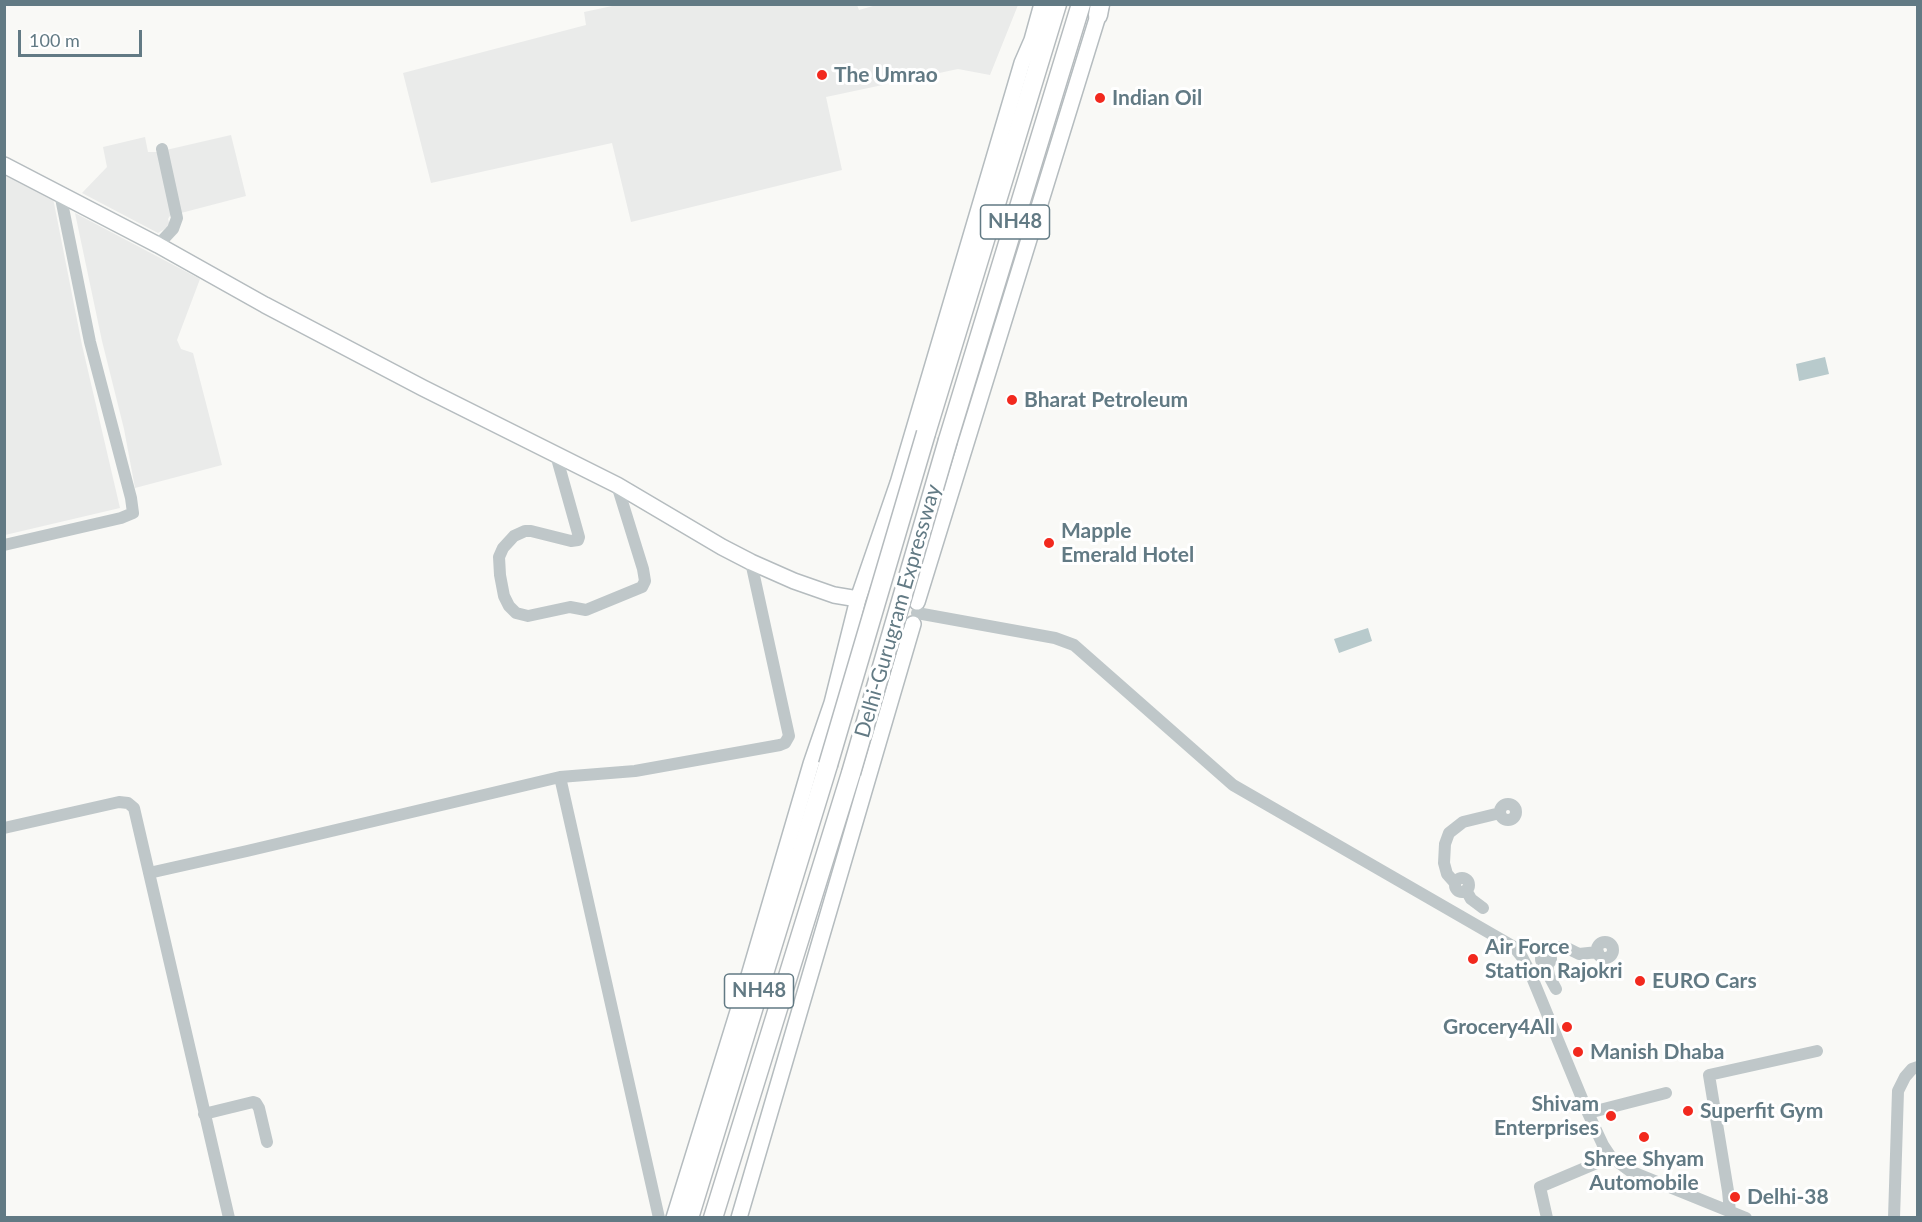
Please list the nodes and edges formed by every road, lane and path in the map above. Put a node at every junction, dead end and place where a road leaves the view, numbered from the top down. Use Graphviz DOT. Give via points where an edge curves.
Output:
graph roads {
  1 [pos="1042,4"];
  2 [pos="1057,4"];
  3 [pos="1081,4"];
  4 [pos="1100,8"];
  5 [pos="162,149"];
  6 [pos="4,165"];
  7 [pos="60,194"];
  8 [pos="158,244"];
  9 [pos="556,455"];
  10 [pos="898,483"];
  11 [pos="617,485"];
  12 [pos="948,502"];
  13 [pos="4,545"];
  14 [pos="751,562"];
  15 [pos="858,600"];
  16 [pos="916,613"];
  17 [pos="832,703"];
  18 [pos="887,714"];
  19 [pos="560,777"];
  20 [pos="1500,813"];
  21 [pos="4,828"];
  22 [pos="149,873"];
  23 [pos="1460,888"];
  24 [pos="1483,908"];
  25 [pos="1450,910"];
  26 [pos="1598,952"];
  27 [pos="1522,957"];
  28 [pos="1545,959"];
  29 [pos="1556,989"];
  30 [pos="1817,1052"];
  31 [pos="1917,1067"];
  32 [pos="1666,1092"];
  33 [pos="1588,1113"];
  34 [pos="204,1114"];
  35 [pos="267,1142"];
  36 [pos="1611,1157"];
  37 [pos="1730,1212"];
  38 [pos="229,1218"];
  39 [pos="660,1218"];
  40 [pos="674,1218"];
  41 [pos="689,1218"];
  42 [pos="713,1218"];
  43 [pos="738,1218"];
  44 [pos="1547,1218"];
  45 [pos="1746,1218"];
  46 [pos="1894,1218"];
  1 -- 10 [label="main road"];
  2 -- 41 [label="highway, Delhi-Gurugram Expressway / NH48, bridge"];
  3 -- 42 [label="highway, Delhi-Gurugram Expressway / NH48, bridge"];
  4 -- 12 [label="main road"];
  5 -- 8 [label="street" via="177,218 173,229"];
  6 -- 7 [label="main road"];
  7 -- 8 [label="main road"];
  7 -- 13 [label="street" via="90,342 133,513"];
  8 -- 9 [label="main road" via="275,310"];
  9 -- 11 [label="main road"];
  9 -- 11 [label="street" via="579,537 571,541 525,531 507,543 499,557 500,575 508,606 516,613 528,616 570,607 591,609 642,587 645,574"];
  10 -- 12 [label="main road" via="902,504 915,513 936,513"];
  10 -- 15 [label="main road"];
  11 -- 14 [label="main road"];
  12 -- 16 [label="main road"];
  14 -- 15 [label="main road" via="794,581"];
  14 -- 19 [label="street" via="788,740 780,745 652,768"];
  15 -- 16 [label="main road" via="873,582 896,579 914,594"];
  15 -- 16 [label="main road" via="860,623 878,638 902,635"];
  15 -- 17 [label="main road"];
  16 -- 18 [label="main road"];
  16 -- 25 [label="street" via="1056,638 1074,645 1233,785"];
  17 -- 18 [label="main road" via="840,696 855,697"];
  17 -- 40 [label="main road"];
  18 -- 43 [label="main road"];
  19 -- 22 [label="street"];
  19 -- 39 [label="street"];
  20 -- 23 [label="street" via="1462,822 1449,833 1444,863 1447,874"];
  21 -- 22 [label="street" via="128,803 137,814"];
  22 -- 34 [label="street"];
  23 -- 24 [label="street"];
  23 -- 25 [label="street"];
  25 -- 27 [label="street" via="1514,947"];
  26 -- 28 [label="street" via="1579,954 1557,947"];
  27 -- 28 [label="street"];
  27 -- 33 [label="street"];
  28 -- 29 [label="street"];
  30 -- 37 [label="street" via="1709,1075"];
  31 -- 46 [label="street" via="1905,1077 1898,1091"];
  32 -- 33 [label="street"];
  33 -- 36 [label="street"];
  34 -- 35 [label="street" via="256,1103"];
  34 -- 38 [label="street"];
  36 -- 37 [label="street" via="1630,1171"];
  36 -- 44 [label="street" via="1540,1186"];
  37 -- 45 [label="street"];
}
